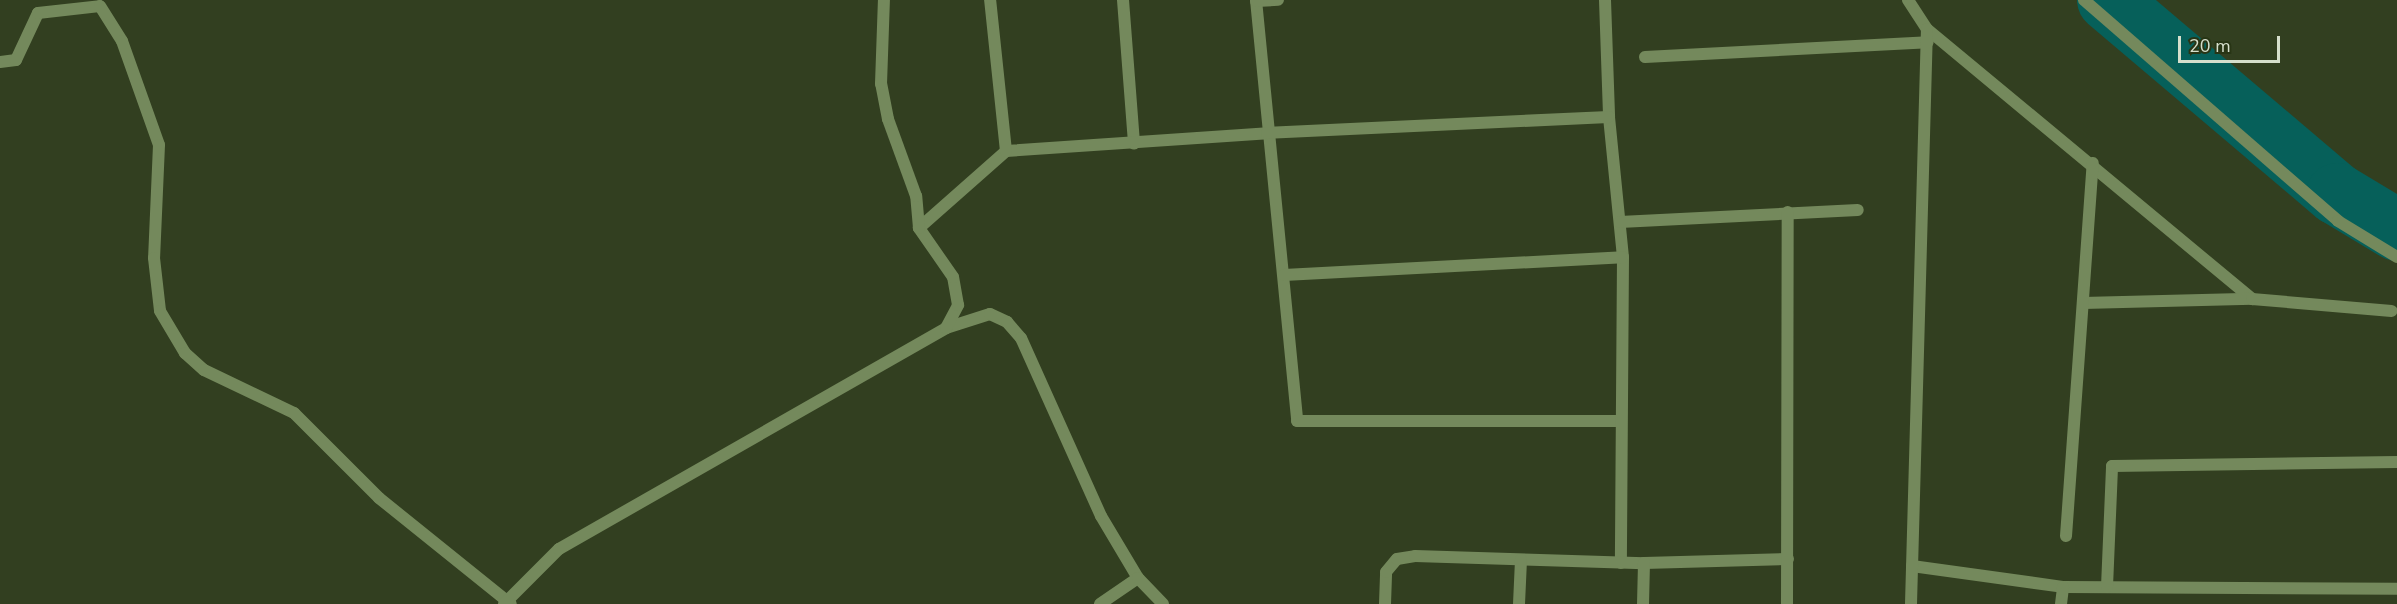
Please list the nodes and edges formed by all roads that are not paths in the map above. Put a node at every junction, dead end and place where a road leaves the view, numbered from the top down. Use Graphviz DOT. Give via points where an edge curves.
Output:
graph roads {
  1 [pos="884,0"];
  2 [pos="990,0"];
  3 [pos="1123,0"];
  4 [pos="1256,0"];
  5 [pos="1278,0"];
  6 [pos="1605,0"];
  7 [pos="1908,0"];
  8 [pos="2084,0"];
  9 [pos="1927,28"];
  10 [pos="1928,42"];
  11 [pos="1645,57"];
  12 [pos="0,62"];
  13 [pos="1609,117"];
  14 [pos="1268,133"];
  15 [pos="1134,144"];
  16 [pos="1006,151"];
  17 [pos="2093,163"];
  18 [pos="1858,210"];
  19 [pos="1788,212"];
  20 [pos="1620,222"];
  21 [pos="919,228"];
  22 [pos="1623,257"];
  23 [pos="2397,257"];
  24 [pos="1284,275"];
  25 [pos="2252,299"];
  26 [pos="2083,303"];
  27 [pos="2391,311"];
  28 [pos="946,328"];
  29 [pos="1620,422"];
  30 [pos="2397,462"];
  31 [pos="2066,536"];
  32 [pos="1788,559"];
  33 [pos="1521,560"];
  34 [pos="1622,563"];
  35 [pos="1644,563"];
  36 [pos="1912,566"];
  37 [pos="1138,578"];
  38 [pos="2063,587"];
  39 [pos="2107,587"];
  40 [pos="2397,589"];
  41 [pos="508,603"];
  42 [pos="1100,604"];
  43 [pos="1163,604"];
  44 [pos="1385,604"];
  45 [pos="1519,604"];
  46 [pos="1643,604"];
  47 [pos="1787,604"];
  48 [pos="1911,604"];
  49 [pos="2061,604"];
  1 -- 21 [label="street" via="881,84 888,119 916,196"];
  2 -- 16 [label="street"];
  3 -- 15 [label="street"];
  4 -- 5 [label="street"];
  4 -- 14 [label="street"];
  6 -- 13 [label="street"];
  7 -- 9 [label="street"];
  8 -- 23 [label="street" via="2338,221"];
  9 -- 10 [label="street"];
  9 -- 17 [label="street"];
  10 -- 11 [label="street"];
  10 -- 36 [label="street"];
  12 -- 41 [label="street" via="16,60 38,13 100,6 122,41 159,145 154,258 160,311 185,353 204,370 294,413 379,498"];
  13 -- 14 [label="street"];
  13 -- 20 [label="street"];
  14 -- 15 [label="street"];
  14 -- 24 [label="street"];
  15 -- 16 [label="street"];
  16 -- 21 [label="street"];
  17 -- 25 [label="street"];
  17 -- 26 [label="street"];
  18 -- 19 [label="street"];
  19 -- 20 [label="street"];
  19 -- 32 [label="street"];
  20 -- 22 [label="street"];
  21 -- 28 [label="street" via="953,277 958,305"];
  22 -- 24 [label="street"];
  22 -- 29 [label="street"];
  24 -- 29 [label="street" via="1296,421"];
  25 -- 26 [label="street"];
  25 -- 27 [label="street"];
  26 -- 31 [label="street"];
  28 -- 37 [label="street" via="990,314 1007,322 1022,338 1101,516"];
  28 -- 41 [label="street" via="559,549"];
  29 -- 34 [label="street"];
  30 -- 39 [label="street" via="2112,466"];
  32 -- 35 [label="street"];
  32 -- 47 [label="street"];
  33 -- 34 [label="street"];
  33 -- 44 [label="street" via="1415,556 1397,559 1386,572"];
  33 -- 45 [label="street"];
  34 -- 35 [label="street"];
  35 -- 46 [label="street"];
  36 -- 38 [label="street"];
  36 -- 48 [label="street"];
  37 -- 42 [label="street"];
  37 -- 43 [label="street"];
  38 -- 39 [label="street"];
  38 -- 49 [label="street"];
  39 -- 40 [label="street"];
}
